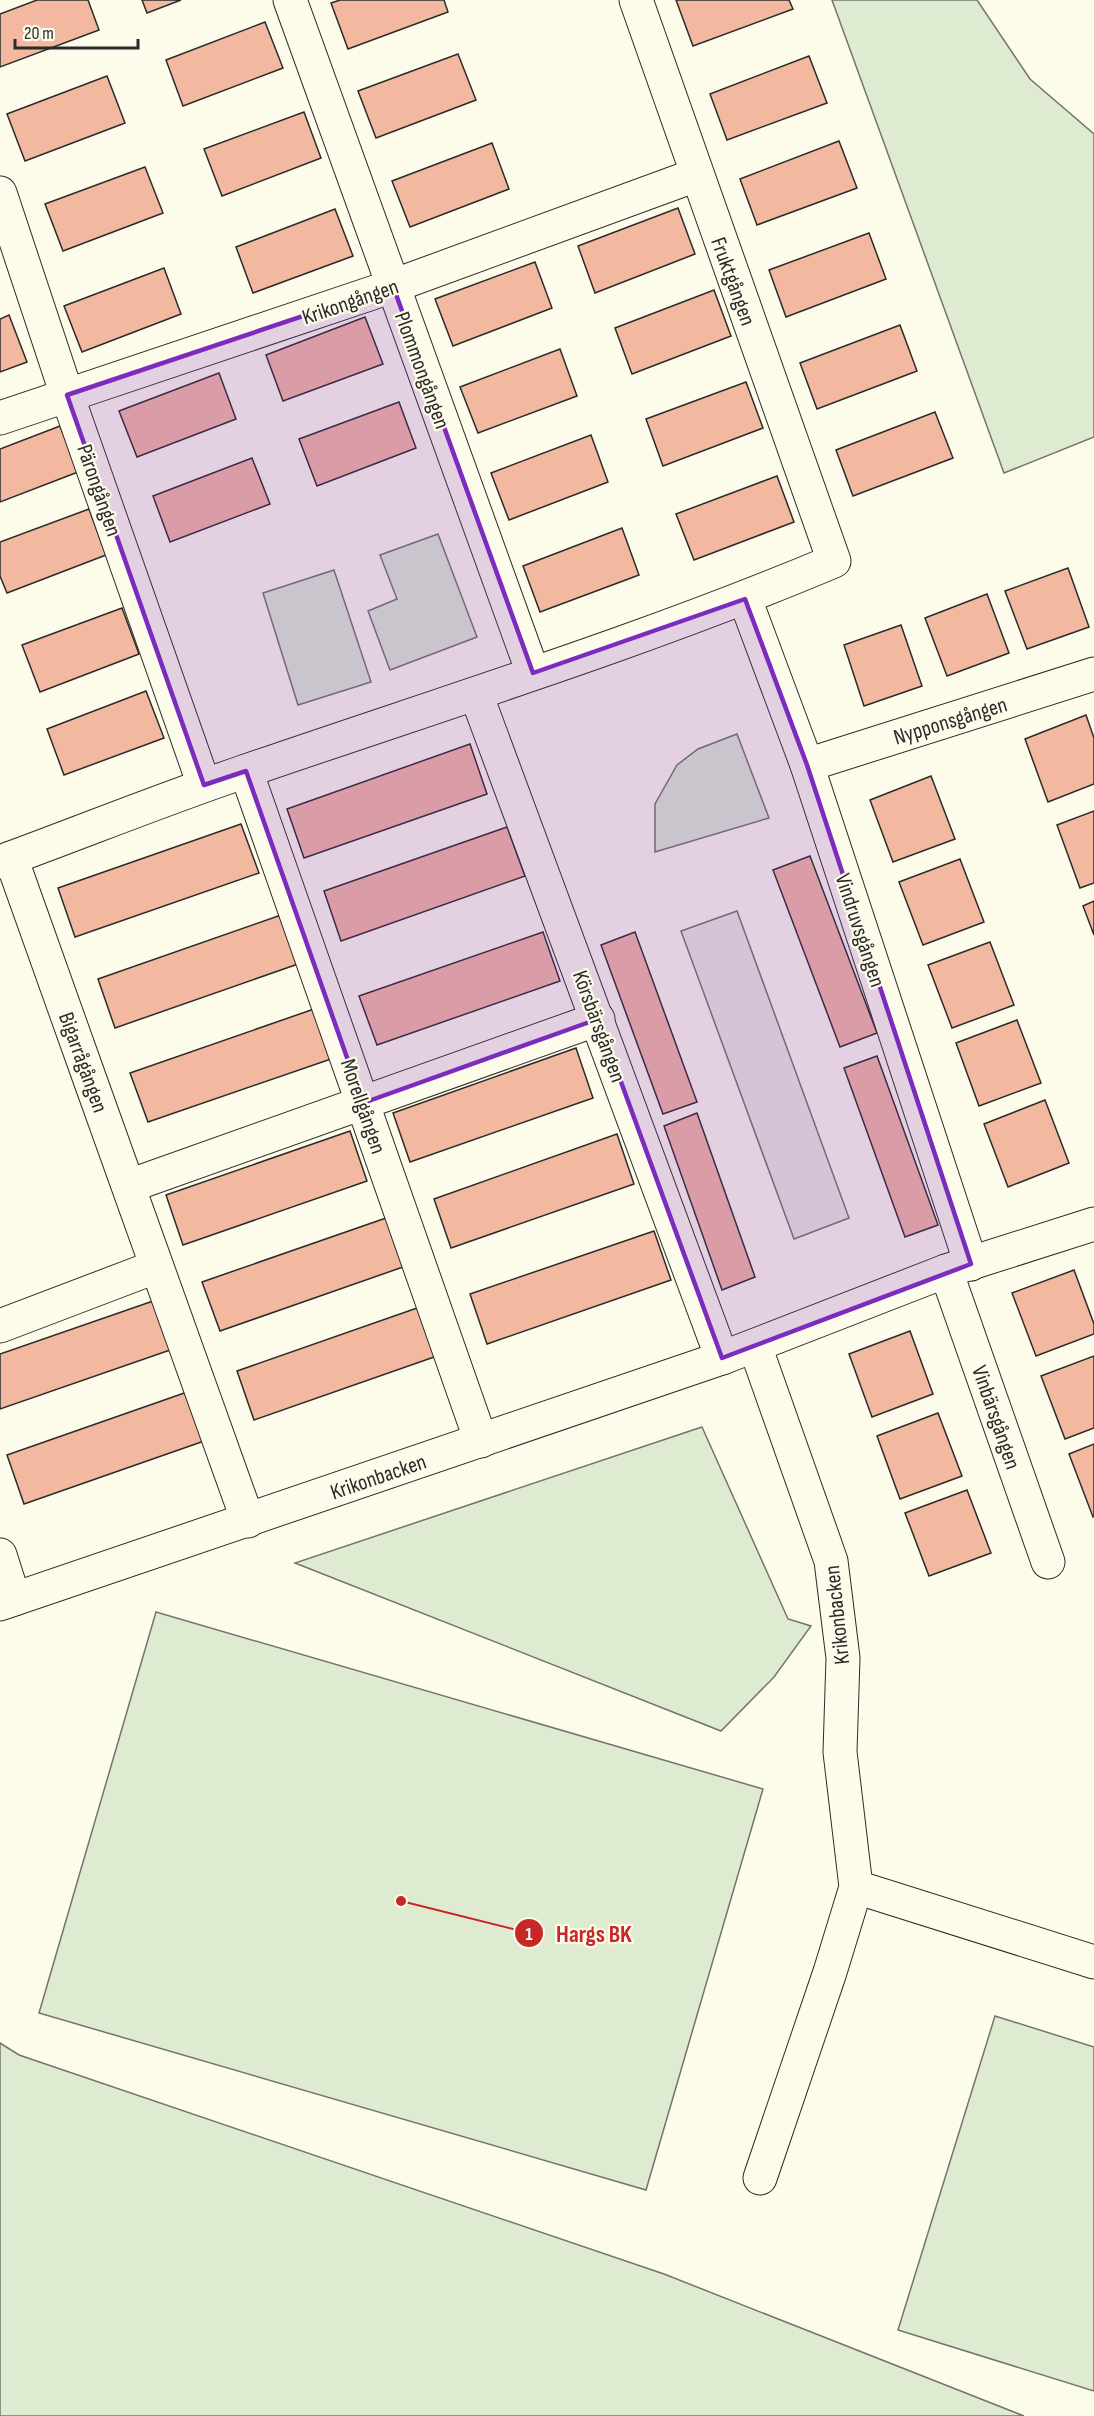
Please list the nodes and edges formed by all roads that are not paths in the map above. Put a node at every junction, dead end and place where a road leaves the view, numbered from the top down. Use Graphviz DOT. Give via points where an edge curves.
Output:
graph roads {
  1 [pos="290,0"];
  2 [pos="636,0"];
  3 [pos="696,175"];
  4 [pos="0,193"];
  5 [pos="393,286"];
  6 [pos="67,395"];
  7 [pos="0,418"];
  8 [pos="745,599"];
  9 [pos="533,673"];
  10 [pos="1094,675"];
  11 [pos="476,694"];
  12 [pos="807,765"];
  13 [pos="246,771"];
  14 [pos="204,785"];
  15 [pos="5,860"];
  16 [pos="598,1020"];
  17 [pos="363,1103"];
  18 [pos="129,1186"];
  19 [pos="1094,1224"];
  20 [pos="155,1267"];
  21 [pos="959,1268"];
  22 [pos="0,1326"];
  23 [pos="755,1346"];
  24 [pos="722,1358"];
  25 [pos="481,1441"];
  26 [pos="248,1521"];
  27 [pos="0,1555"];
  28 [pos="1048,1562"];
  29 [pos="7,1601"];
  30 [pos="856,1887"];
  31 [pos="1094,1962"];
  32 [pos="760,2178"];
  1 -- 5 [label="street, Plommongången"];
  2 -- 3 [label="street, Fruktgången"];
  3 -- 5 [label="street, Krikongången"];
  3 -- 8 [label="street, Fruktgången" via="834,561"];
  4 -- 6 [label="street, Pärongången"];
  5 -- 6 [label="street, Krikongången"];
  5 -- 9 [label="street, Plommongången"];
  6 -- 7 [label="street, Krikongången"];
  6 -- 14 [label="street, Pärongången"];
  8 -- 9 [label="street"];
  8 -- 12 [label="street, Vindruvsgången"];
  9 -- 11 [label="street"];
  10 -- 12 [label="street, Nypponsgången"];
  11 -- 13 [label="street"];
  11 -- 16 [label="street, Körsbärsgången"];
  12 -- 21 [label="street, Vindruvsgången"];
  13 -- 14 [label="street"];
  13 -- 17 [label="street, Morellgången"];
  14 -- 15 [label="street"];
  15 -- 18 [label="street, Bigarrågången"];
  16 -- 17 [label="street"];
  16 -- 24 [label="street, Körsbärsgången"];
  17 -- 18 [label="street"];
  17 -- 25 [label="street, Morellgången"];
  18 -- 20 [label="street, Bigarrågången"];
  19 -- 21 [label="street, Krikonbacken"];
  20 -- 22 [label="street"];
  20 -- 26 [label="street, Bigarrågången"];
  21 -- 23 [label="street, Krikonbacken"];
  21 -- 28 [label="street, Vinbärsgången"];
  23 -- 24 [label="street, Krikonbacken"];
  23 -- 30 [label="street, Krikonbacken" via="831,1561 843,1658 840,1752"];
  24 -- 25 [label="street, Krikonbacken"];
  25 -- 26 [label="street, Krikonbacken"];
  26 -- 29 [label="street, Krikonbacken"];
  27 -- 29 [label="street"];
  30 -- 31 [label="street"];
  30 -- 32 [label="street"];
}
